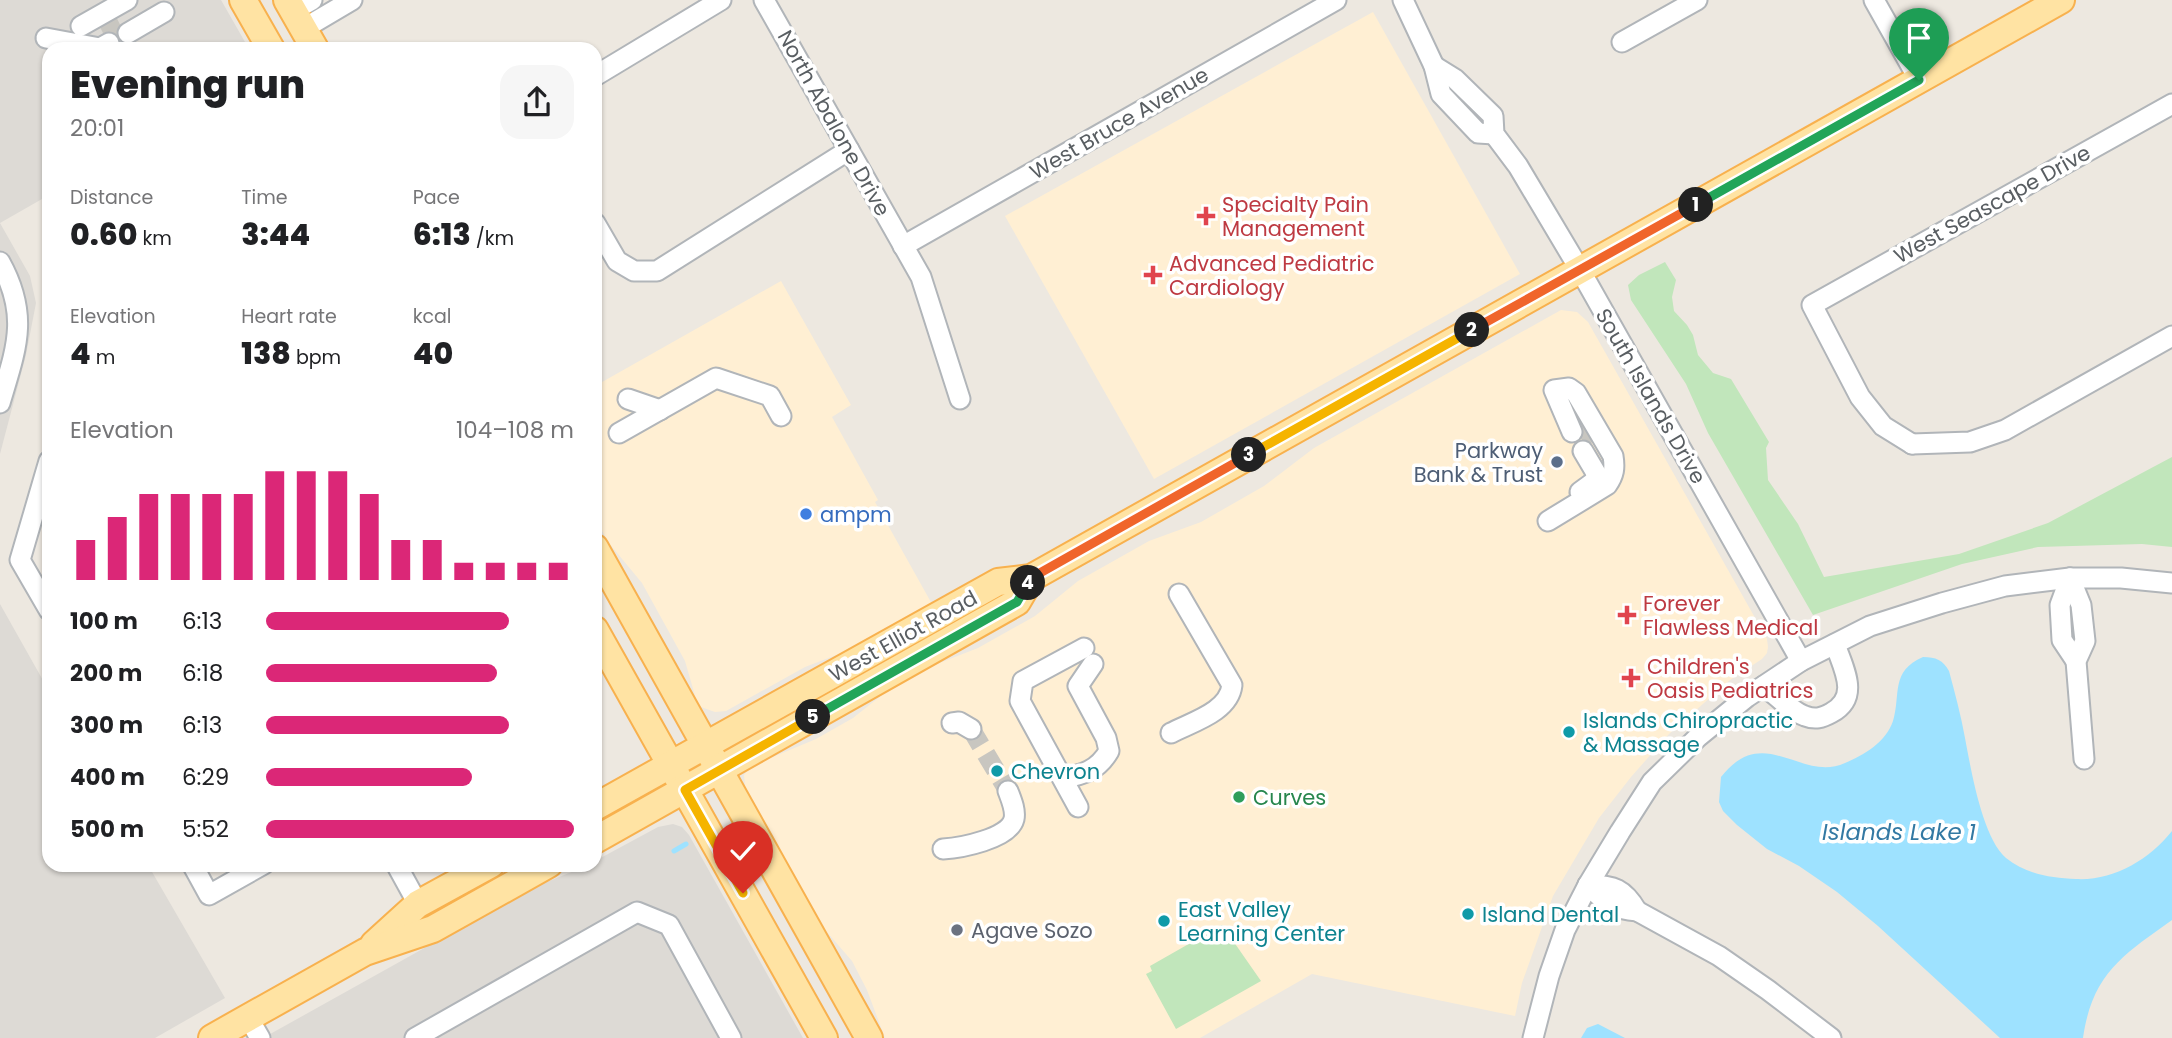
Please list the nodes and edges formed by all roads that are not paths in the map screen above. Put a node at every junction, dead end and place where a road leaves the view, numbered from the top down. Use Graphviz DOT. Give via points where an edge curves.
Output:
graph roads {
  1 [pos="243,0"];
  2 [pos="352,0"];
  3 [pos="721,0"];
  4 [pos="764,0"];
  5 [pos="1336,0"];
  6 [pos="1403,0"];
  7 [pos="1697,0"];
  8 [pos="1874,0"];
  9 [pos="2061,0"];
  10 [pos="156,5"];
  11 [pos="124,18"];
  12 [pos="302,18"];
  13 [pos="81,32"];
  14 [pos="1622,41"];
  15 [pos="267,42"];
  16 [pos="1434,66"];
  17 [pos="602,72"];
  18 [pos="1919,80"];
  19 [pos="1464,88"];
  20 [pos="1450,104"];
  21 [pos="2172,104"];
  22 [pos="1494,134"];
  23 [pos="849,150"];
  24 [pos="602,235"];
  25 [pos="903,246"];
  26 [pos="0,262"];
  27 [pos="1580,271"];
  28 [pos="2172,336"];
  29 [pos="628,399"];
  30 [pos="960,399"];
  31 [pos="0,403"];
  32 [pos="660,410"];
  33 [pos="781,416"];
  34 [pos="1578,429"];
  35 [pos="619,433"];
  36 [pos="1589,447"];
  37 [pos="42,485"];
  38 [pos="602,561"];
  39 [pos="1031,578"];
  40 [pos="2070,578"];
  41 [pos="2172,583"];
  42 [pos="1179,594"];
  43 [pos="42,598"];
  44 [pos="602,642"];
  45 [pos="1835,644"];
  46 [pos="1801,661"];
  47 [pos="1764,686"];
  48 [pos="952,723"];
  49 [pos="971,729"];
  50 [pos="1171,733"];
  51 [pos="705,746"];
  52 [pos="2084,759"];
  53 [pos="670,766"];
  54 [pos="718,771"];
  55 [pos="1063,778"];
  56 [pos="685,790"];
  57 [pos="1008,791"];
  58 [pos="602,803"];
  59 [pos="1079,807"];
  60 [pos="602,836"];
  61 [pos="943,849"];
  62 [pos="196,872"];
  63 [pos="250,872"];
  64 [pos="400,872"];
  65 [pos="476,872"];
  66 [pos="535,872"];
  67 [pos="1588,885"];
  68 [pos="418,904"];
  69 [pos="365,952"];
  70 [pos="255,1028"];
  71 [pos="212,1038"];
  72 [pos="415,1038"];
  73 [pos="731,1038"];
  74 [pos="824,1038"];
  75 [pos="869,1038"];
  76 [pos="1533,1038"];
  77 [pos="1831,1038"];
  1 -- 15 [label="main road"];
  2 -- 12 [label="street"];
  3 -- 17 [label="street"];
  4 -- 23 [label="street, North Abalone Drive"];
  5 -- 25 [label="street, West Bruce Avenue"];
  6 -- 16 [label="street, South Islands Drive"];
  7 -- 14 [label="street"];
  8 -- 18 [label="street"];
  9 -- 18 [label="main road, West Elliot Road"];
  10 -- 11 [label="street"];
  11 -- 13 [label="street"];
  16 -- 19 [label="street, South Islands Drive"];
  16 -- 20 [label="street, South Islands Drive" via="1441,94"];
  18 -- 27 [label="main road, West Elliot Road"];
  19 -- 20 [label="street"];
  19 -- 22 [label="street, South Islands Drive" via="1493,116"];
  20 -- 22 [label="street, South Islands Drive" via="1478,133"];
  21 -- 28 [label="street, West Seascape Drive" via="1812,305 1860,397 1909,451 1970,442 2005,430"];
  22 -- 27 [label="street, South Islands Drive"];
  23 -- 24 [label="street" via="657,271 634,271 617,261"];
  23 -- 25 [label="street, North Abalone Drive"];
  25 -- 30 [label="street, North Abalone Drive" via="921,277"];
  26 -- 31 [label="street" via="12,284 18,311 18,341"];
  27 -- 39 [label="main road, West Elliot Road"];
  27 -- 46 [label="street, South Islands Drive"];
  29 -- 32 [label="street"];
  32 -- 33 [label="street" via="716,378 770,396"];
  32 -- 35 [label="street"];
  34 -- 36 [label="street" via="1574,403 1559,389 1577,393 1607,445 1615,466 1613,477 1607,485 1545,517 1598,478"];
  37 -- 43 [label="street" via="20,560"];
  38 -- 51 [label="main road"];
  39 -- 51 [label="main road, West Elliot Road" via="998,582"];
  39 -- 54 [label="main road, West Elliot Road" via="1017,602"];
  40 -- 41 [label="street"];
  40 -- 45 [label="street" via="2005,586 1942,603 1870,625"];
  40 -- 52 [label="street" via="2081,605 2085,641 2076,661"];
  42 -- 50 [label="street" via="1232,685 1220,707"];
  44 -- 53 [label="main road"];
  45 -- 46 [label="street"];
  45 -- 47 [label="street" via="1849,684 1848,696 1836,710 1820,719 1803,716"];
  46 -- 47 [label="street"];
  47 -- 67 [label="street" via="1698,737 1652,782"];
  48 -- 49 [label="street"];
  51 -- 53 [label="main road, West Elliot Road"];
  51 -- 54 [label="main road"];
  53 -- 56 [label="main road"];
  53 -- 58 [label="main road, West Elliot Road"];
  54 -- 56 [label="main road, West Elliot Road"];
  54 -- 75 [label="main road"];
  55 -- 55 [label="street" via="1020,701 1023,681 1089,656 1078,686 1109,751 1102,764 1083,775"];
  55 -- 59 [label="street"];
  56 -- 60 [label="main road, West Elliot Road"];
  56 -- 74 [label="main road"];
  57 -- 61 [label="street" via="1014,810 1010,827 971,846"];
  62 -- 63 [label="street" via="209,895"];
  64 -- 68 [label="street"];
  65 -- 68 [label="main road"];
  66 -- 69 [label="main road" via="433,929"];
  67 -- 76 [label="street" via="1563,936"];
  67 -- 77 [label="street" via="1607,885 1628,895 1637,911 1719,956"];
  68 -- 69 [label="main road"];
  69 -- 70 [label="main road"];
  70 -- 71 [label="main road"];
  72 -- 73 [label="street" via="638,912 669,925"];
}
